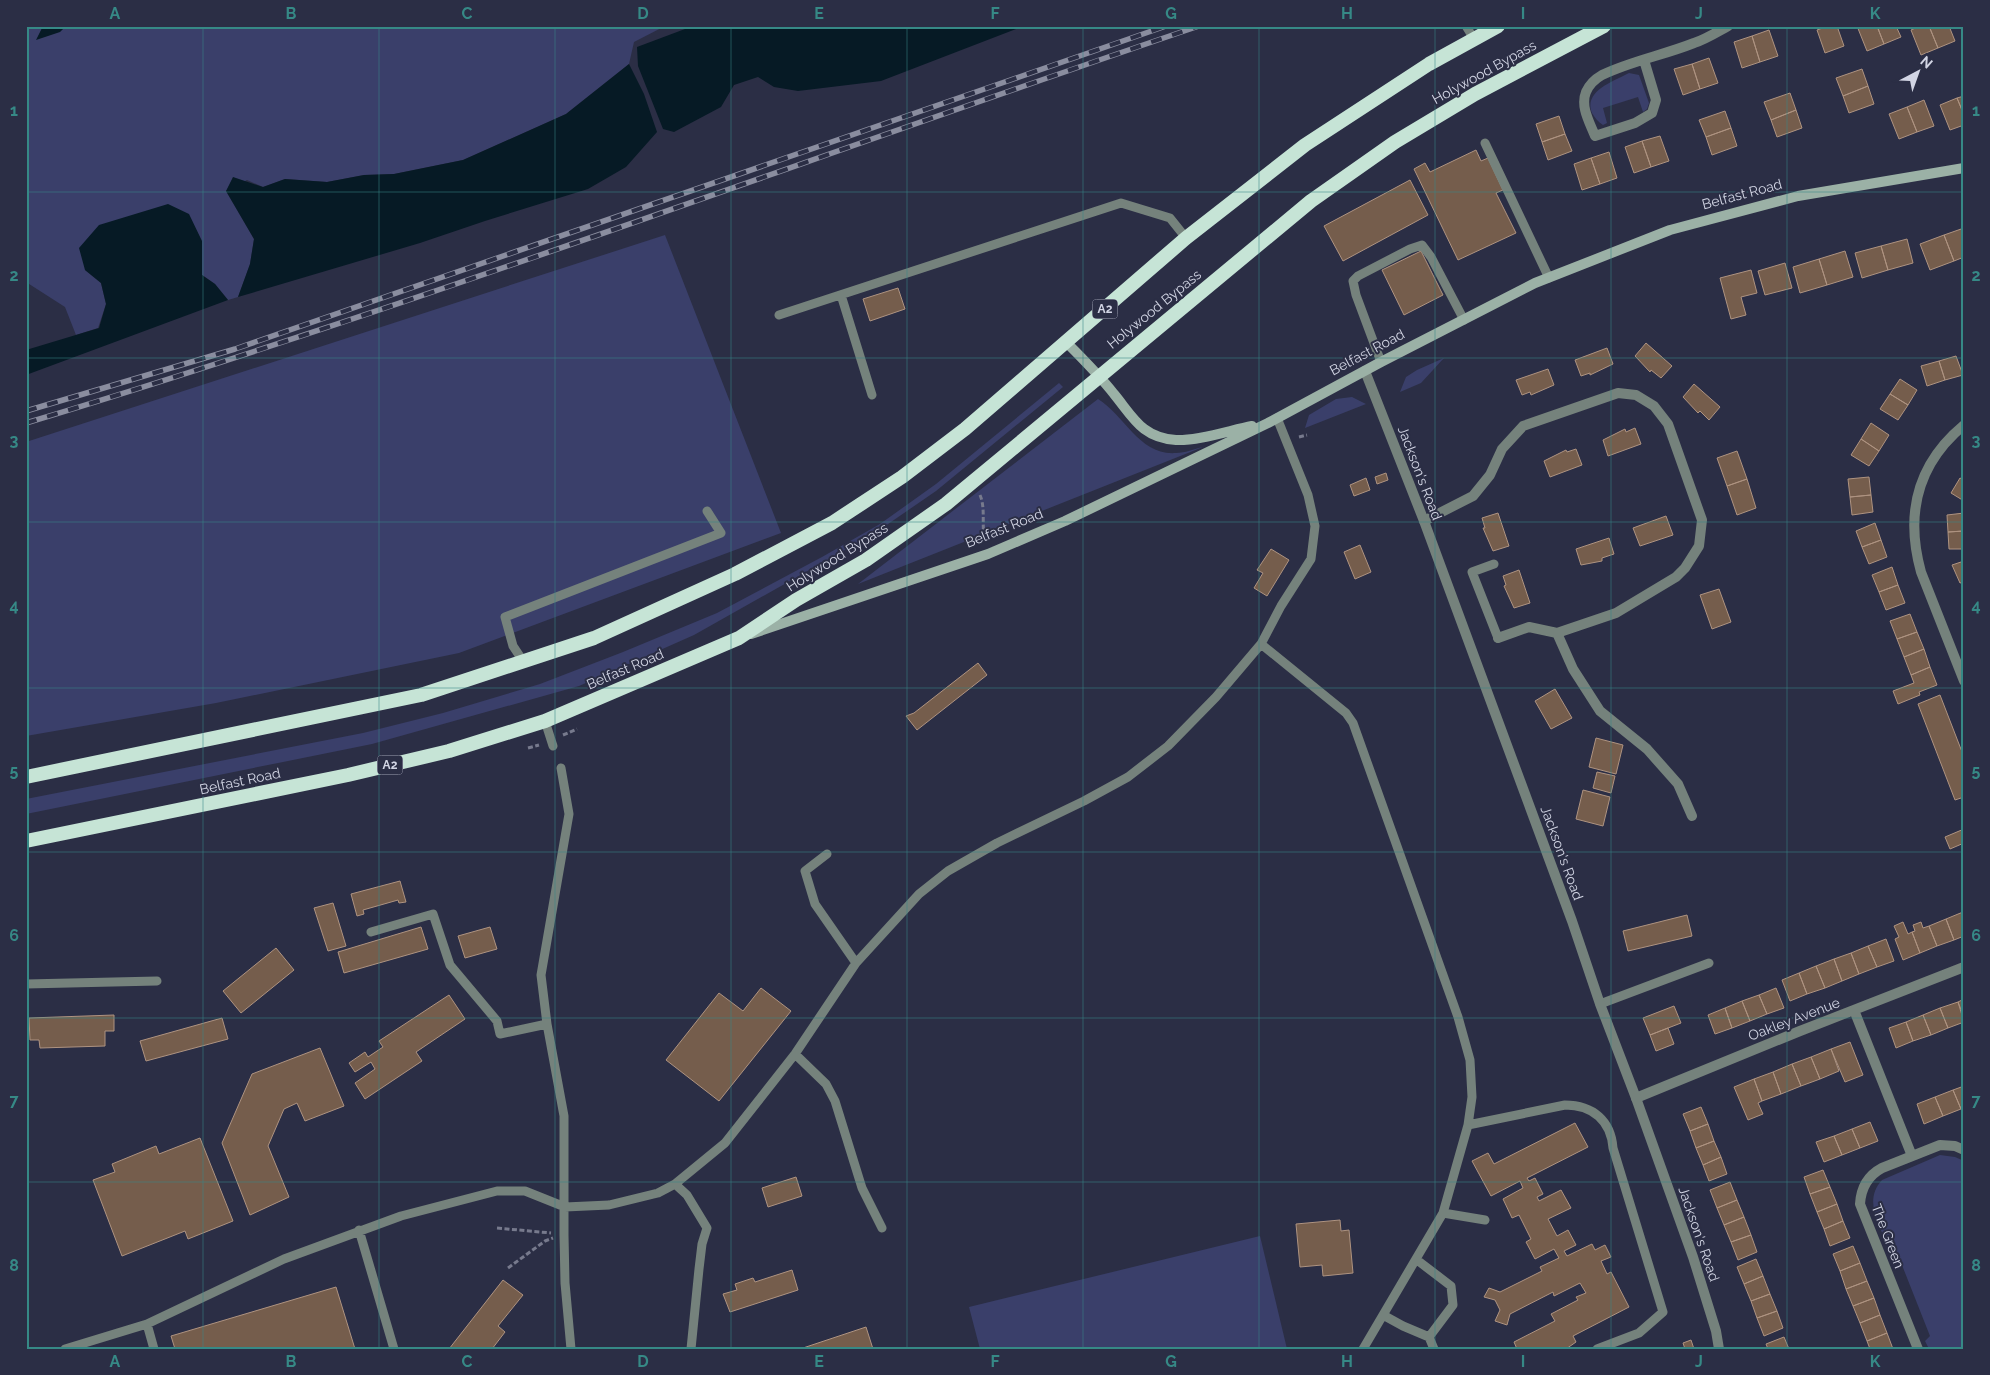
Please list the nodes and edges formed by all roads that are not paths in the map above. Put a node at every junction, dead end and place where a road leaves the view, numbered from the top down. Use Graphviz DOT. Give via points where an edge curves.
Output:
graph roads {
  1 [pos="1466,26"];
  2 [pos="1498,26"];
  3 [pos="1604,26"];
  4 [pos="1728,26"];
  5 [pos="1474,39"];
  6 [pos="1644,60"];
  7 [pos="1484,143"];
  8 [pos="1964,168"];
  9 [pos="1186,238"];
  10 [pos="1549,278"];
  11 [pos="841,295"];
  12 [pos="779,315"];
  13 [pos="1464,320"];
  14 [pos="1067,343"];
  15 [pos="1382,362"];
  16 [pos="1365,371"];
  17 [pos="1098,376"];
  18 [pos="872,395"];
  19 [pos="1272,420"];
  20 [pos="1964,425"];
  21 [pos="707,511"];
  22 [pos="1424,521"];
  23 [pos="1494,564"];
  24 [pos="1557,633"];
  25 [pos="739,638"];
  26 [pos="1498,638"];
  27 [pos="1260,644"];
  28 [pos="523,661"];
  29 [pos="1964,681"];
  30 [pos="545,721"];
  31 [pos="553,746"];
  32 [pos="561,768"];
  33 [pos="26,777"];
  34 [pos="1692,816"];
  35 [pos="26,841"];
  36 [pos="827,854"];
  37 [pos="371,932"];
  38 [pos="856,963"];
  39 [pos="1709,963"];
  40 [pos="1964,967"];
  41 [pos="157,981"];
  42 [pos="26,984"];
  43 [pos="1600,1004"];
  44 [pos="1854,1010"];
  45 [pos="547,1024"];
  46 [pos="795,1054"];
  47 [pos="1636,1098"];
  48 [pos="1468,1125"];
  49 [pos="1964,1150"];
  50 [pos="1912,1156"];
  51 [pos="675,1184"];
  52 [pos="565,1207"];
  53 [pos="1443,1213"];
  54 [pos="1485,1220"];
  55 [pos="882,1228"];
  56 [pos="359,1230"];
  57 [pos="1416,1260"];
  58 [pos="1383,1315"];
  59 [pos="147,1324"];
  60 [pos="1429,1337"];
  61 [pos="65,1349"];
  62 [pos="154,1349"];
  63 [pos="394,1349"];
  64 [pos="571,1349"];
  65 [pos="691,1349"];
  66 [pos="1364,1349"];
  67 [pos="1434,1349"];
  68 [pos="1598,1349"];
  69 [pos="1719,1349"];
  70 [pos="1918,1349"];
  1 -- 5 [label="lane"];
  2 -- 5 [label="highway, A2"];
  3 -- 17 [label="highway, Holywood Bypass / A2" via="1475,94 1388,147 1311,201"];
  4 -- 6 [label="street" via="1695,43"];
  5 -- 9 [label="highway, A2" via="1429,64 1305,145"];
  6 -- 6 [label="street" via="1601,76 1589,86 1585,108 1595,136 1635,123 1652,113 1656,100"];
  7 -- 10 [label="lane"];
  8 -- 10 [label="main road, Belfast Road" via="1798,196 1670,230"];
  9 -- 11 [label="lane" via="1170,218 1121,203"];
  9 -- 14 [label="highway, A2"];
  10 -- 13 [label="main road, Belfast Road"];
  11 -- 12 [label="lane"];
  11 -- 18 [label="lane"];
  13 -- 15 [label="main road, Belfast Road"];
  13 -- 15 [label="lane" via="1422,245 1410,249 1353,281"];
  14 -- 17 [label="main road"];
  14 -- 28 [label="highway, A2" via="965,429 832,524 710,586 594,638"];
  15 -- 16 [label="main road, Belfast Road"];
  16 -- 19 [label="main road, Belfast Road"];
  16 -- 22 [label="street, Jackson's Road"];
  17 -- 19 [label="main road" via="1136,422 1157,436 1168,439 1184,439"];
  17 -- 25 [label="highway, Holywood Bypass / A2" via="946,504 866,560 796,600"];
  19 -- 25 [label="main road, Belfast Road" via="1065,521 988,554"];
  19 -- 27 [label="lane" via="1308,495 1315,526 1311,559"];
  20 -- 29 [label="street" via="1951,436 1928,466 1913,519 1921,572"];
  21 -- 28 [label="lane" via="722,533 505,617 514,646"];
  22 -- 24 [label="street" via="1473,496 1490,475 1502,449 1522,426 1618,393 1636,395 1654,406 1668,424 1702,520 1698,546 1676,577 1616,613"];
  22 -- 43 [label="street, Jackson's Road"];
  23 -- 26 [label="lane" via="1472,572"];
  24 -- 26 [label="street" via="1529,627"];
  24 -- 34 [label="street" via="1573,669 1600,711 1647,749 1678,784"];
  25 -- 30 [label="highway, Belfast Road / A2"];
  27 -- 38 [label="lane" via="1216,697 1168,746 1135,772 1084,801 997,842 948,871 918,894"];
  27 -- 48 [label="lane" via="1346,713 1353,723 1458,1017 1470,1060 1472,1097"];
  28 -- 33 [label="highway, A2" via="421,695"];
  30 -- 31 [label="lane"];
  30 -- 35 [label="highway, Belfast Road / A2" via="449,751 348,775"];
  32 -- 45 [label="lane" via="569,814 541,975"];
  36 -- 38 [label="lane" via="805,871 816,904"];
  37 -- 45 [label="lane" via="433,914 450,965 497,1021 500,1034"];
  38 -- 46 [label="lane"];
  39 -- 43 [label="lane"];
  40 -- 44 [label="street, Oakley Avenue"];
  41 -- 42 [label="lane"];
  43 -- 47 [label="street, Jackson's Road"];
  44 -- 47 [label="street, Oakley Avenue"];
  44 -- 50 [label="street"];
  45 -- 52 [label="lane" via="564,1116"];
  46 -- 51 [label="lane" via="725,1143"];
  46 -- 55 [label="lane" via="826,1084 835,1101 862,1188"];
  47 -- 69 [label="street, Jackson's Road" via="1693,1257"];
  48 -- 53 [label="lane"];
  48 -- 68 [label="lane" via="1566,1105 1583,1106 1605,1122 1613,1139 1663,1312 1639,1333"];
  49 -- 50 [label="street, The Green" via="1940,1145"];
  50 -- 70 [label="street, The Green" via="1870,1176 1862,1189 1860,1204"];
  51 -- 52 [label="lane" via="658,1193 609,1205"];
  51 -- 65 [label="lane" via="687,1195 707,1228 702,1244"];
  52 -- 56 [label="lane" via="525,1191 497,1191"];
  52 -- 64 [label="lane" via="565,1283"];
  53 -- 54 [label="lane"];
  53 -- 57 [label="lane"];
  56 -- 59 [label="lane" via="284,1259"];
  56 -- 63 [label="lane"];
  57 -- 58 [label="lane"];
  57 -- 60 [label="lane" via="1451,1286 1454,1306"];
  58 -- 60 [label="lane"];
  58 -- 66 [label="lane"];
  59 -- 61 [label="lane"];
  59 -- 62 [label="lane"];
  60 -- 67 [label="lane"];
}
